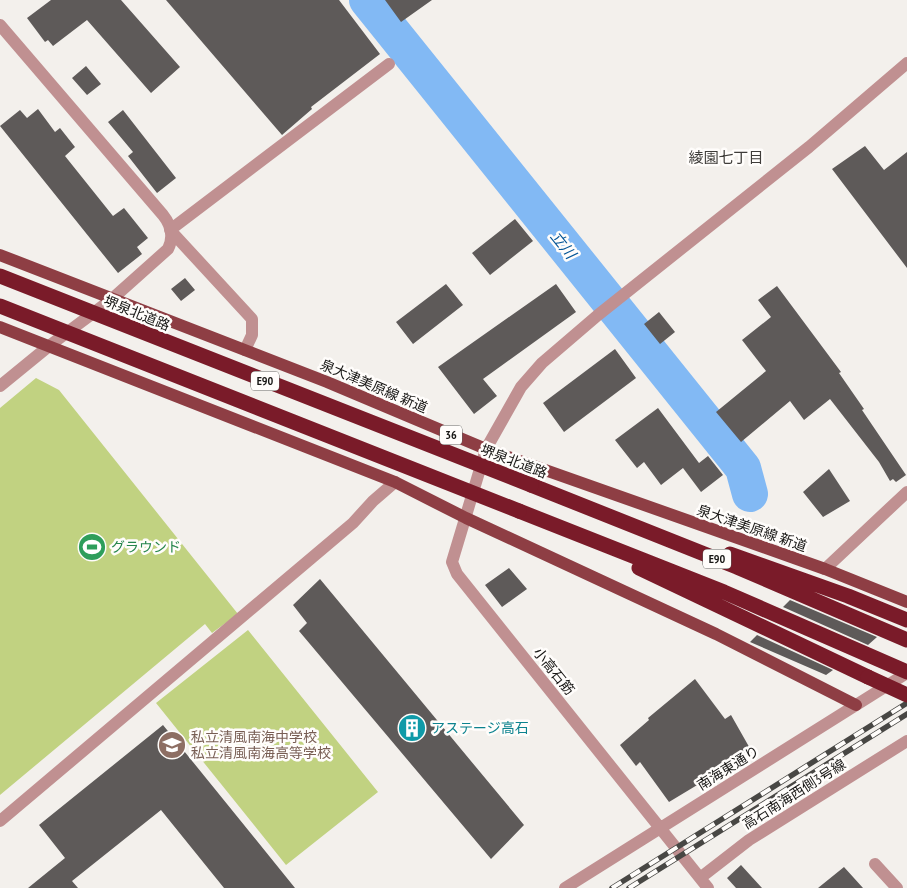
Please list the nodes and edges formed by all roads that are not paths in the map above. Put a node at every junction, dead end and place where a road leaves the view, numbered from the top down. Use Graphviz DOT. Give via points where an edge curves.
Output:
graph roads {
  1 [pos="0,25"];
  2 [pos="907,63"];
  3 [pos="389,64"];
  4 [pos="170,230"];
  5 [pos="0,255"];
  6 [pos="0,276"];
  7 [pos="112,298"];
  8 [pos="0,306"];
  9 [pos="0,326"];
  10 [pos="48,346"];
  11 [pos="245,350"];
  12 [pos="0,386"];
  13 [pos="486,449"];
  14 [pos="395,482"];
  15 [pos="530,485"];
  16 [pos="907,492"];
  17 [pos="519,511"];
  18 [pos="466,518"];
  19 [pos="825,569"];
  20 [pos="907,602"];
  21 [pos="907,620"];
  22 [pos="905,639"];
  23 [pos="907,672"];
  24 [pos="907,694"];
  25 [pos="856,705"];
  26 [pos="907,741"];
  27 [pos="0,821"];
  28 [pos="661,828"];
  29 [pos="876,864"];
  30 [pos="700,878"];
  31 [pos="565,888"];
  32 [pos="708,888"];
  33 [pos="896,888"];
  1 -- 4 [label="street" via="163,214"];
  2 -- 13 [label="street, 小高石筋" via="809,147 542,363 521,387"];
  3 -- 4 [label="street"];
  4 -- 7 [label="street" via="172,241 168,249"];
  4 -- 11 [label="street" via="252,318 252,335"];
  5 -- 7 [label="main road, 泉大津美原線 新道 / 36"];
  6 -- 15 [label="highway, 堺泉北道路 / E90, bridge"];
  7 -- 10 [label="street"];
  7 -- 11 [label="main road, 泉大津美原線 新道 / 36"];
  8 -- 17 [label="highway, E90, bridge"];
  9 -- 10 [label="main road"];
  10 -- 12 [label="street"];
  10 -- 14 [label="main road"];
  11 -- 13 [label="main road, 泉大津美原線 新道 / 36"];
  13 -- 18 [label="street, 小高石筋"];
  13 -- 19 [label="main road, 泉大津美原線 新道 / 36"];
  14 -- 18 [label="main road"];
  14 -- 27 [label="street" via="353,523"];
  15 -- 21 [label="highway" via="770,568"];
  15 -- 22 [label="highway, 堺泉北道路 / E90" via="737,567"];
  16 -- 19 [label="street"];
  17 -- 23 [label="highway, E90" via="724,592"];
  17 -- 24 [label="highway, bridge"];
  18 -- 25 [label="main road" via="716,634"];
  18 -- 28 [label="street, 小高石筋" via="452,562 457,574"];
  19 -- 20 [label="main road, 泉大津美原線 新道 / 36"];
  23 -- 25 [label="street, 南海東通り"];
  25 -- 28 [label="street, 南海東通り"];
  26 -- 30 [label="street, 高石南海西側3号線" via="749,840"];
  28 -- 30 [label="street, 小高石筋"];
  28 -- 31 [label="street, 南海東通り"];
  29 -- 33 [label="street"];
  30 -- 32 [label="street, 小高石筋"];
}
